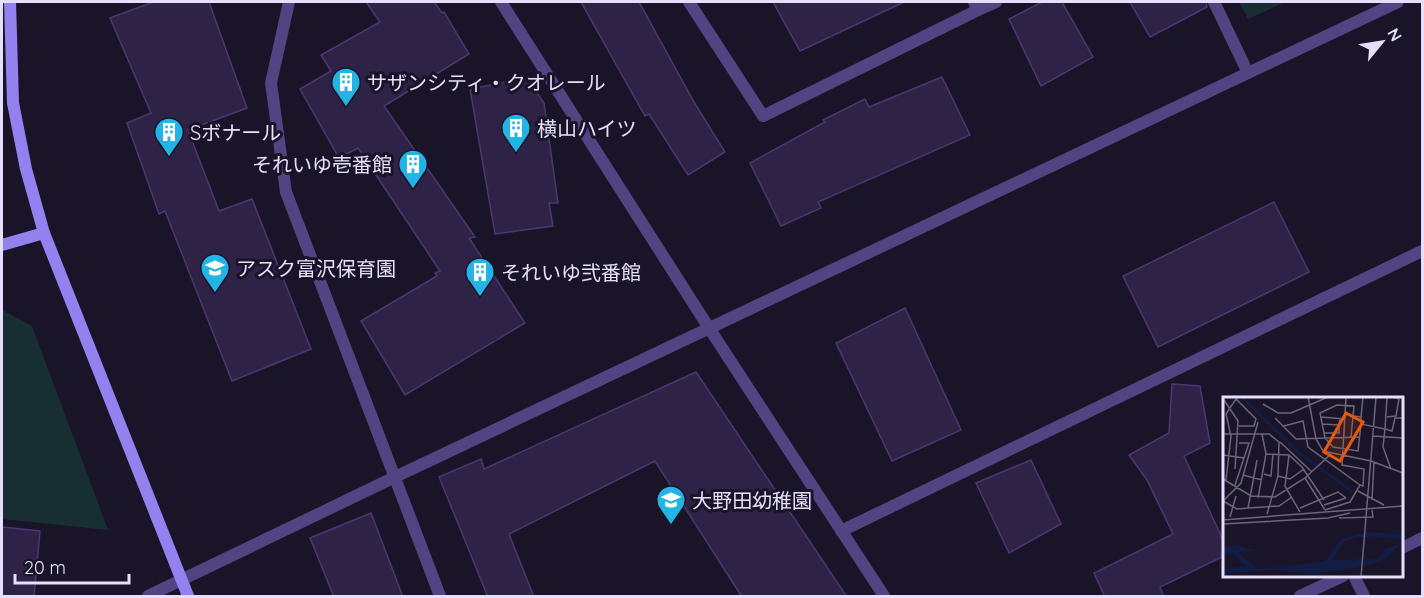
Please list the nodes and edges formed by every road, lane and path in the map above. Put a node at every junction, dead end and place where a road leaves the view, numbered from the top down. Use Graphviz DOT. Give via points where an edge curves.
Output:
graph roads {
  1 [pos="10,2"];
  2 [pos="290,2"];
  3 [pos="501,2"];
  4 [pos="689,2"];
  5 [pos="996,2"];
  6 [pos="1214,2"];
  7 [pos="1398,2"];
  8 [pos="976,6"];
  9 [pos="1248,73"];
  10 [pos="44,233"];
  11 [pos="2,245"];
  12 [pos="1422,251"];
  13 [pos="709,328"];
  14 [pos="395,477"];
  15 [pos="842,531"];
  16 [pos="1422,538"];
  17 [pos="1403,547"];
  18 [pos="1341,577"];
  19 [pos="1354,577"];
  20 [pos="182,579"];
  21 [pos="148,597"];
  22 [pos="188,597"];
  23 [pos="440,597"];
  24 [pos="884,597"];
  25 [pos="1300,597"];
  26 [pos="1364,597"];
  1 -- 10 [label="street" via="14,103 26,169"];
  2 -- 14 [label="street" via="272,83 286,192"];
  3 -- 13 [label="street"];
  4 -- 8 [label="street" via="763,116"];
  5 -- 8 [label="street"];
  6 -- 9 [label="street"];
  7 -- 9 [label="street"];
  9 -- 13 [label="street"];
  10 -- 11 [label="street"];
  10 -- 20 [label="street"];
  12 -- 15 [label="street"];
  13 -- 14 [label="street"];
  13 -- 15 [label="street"];
  14 -- 20 [label="street"];
  14 -- 23 [label="street"];
  15 -- 24 [label="street"];
  16 -- 17 [label="street"];
  18 -- 25 [label="street"];
  19 -- 26 [label="street"];
  20 -- 21 [label="street"];
  20 -- 22 [label="street"];
}
